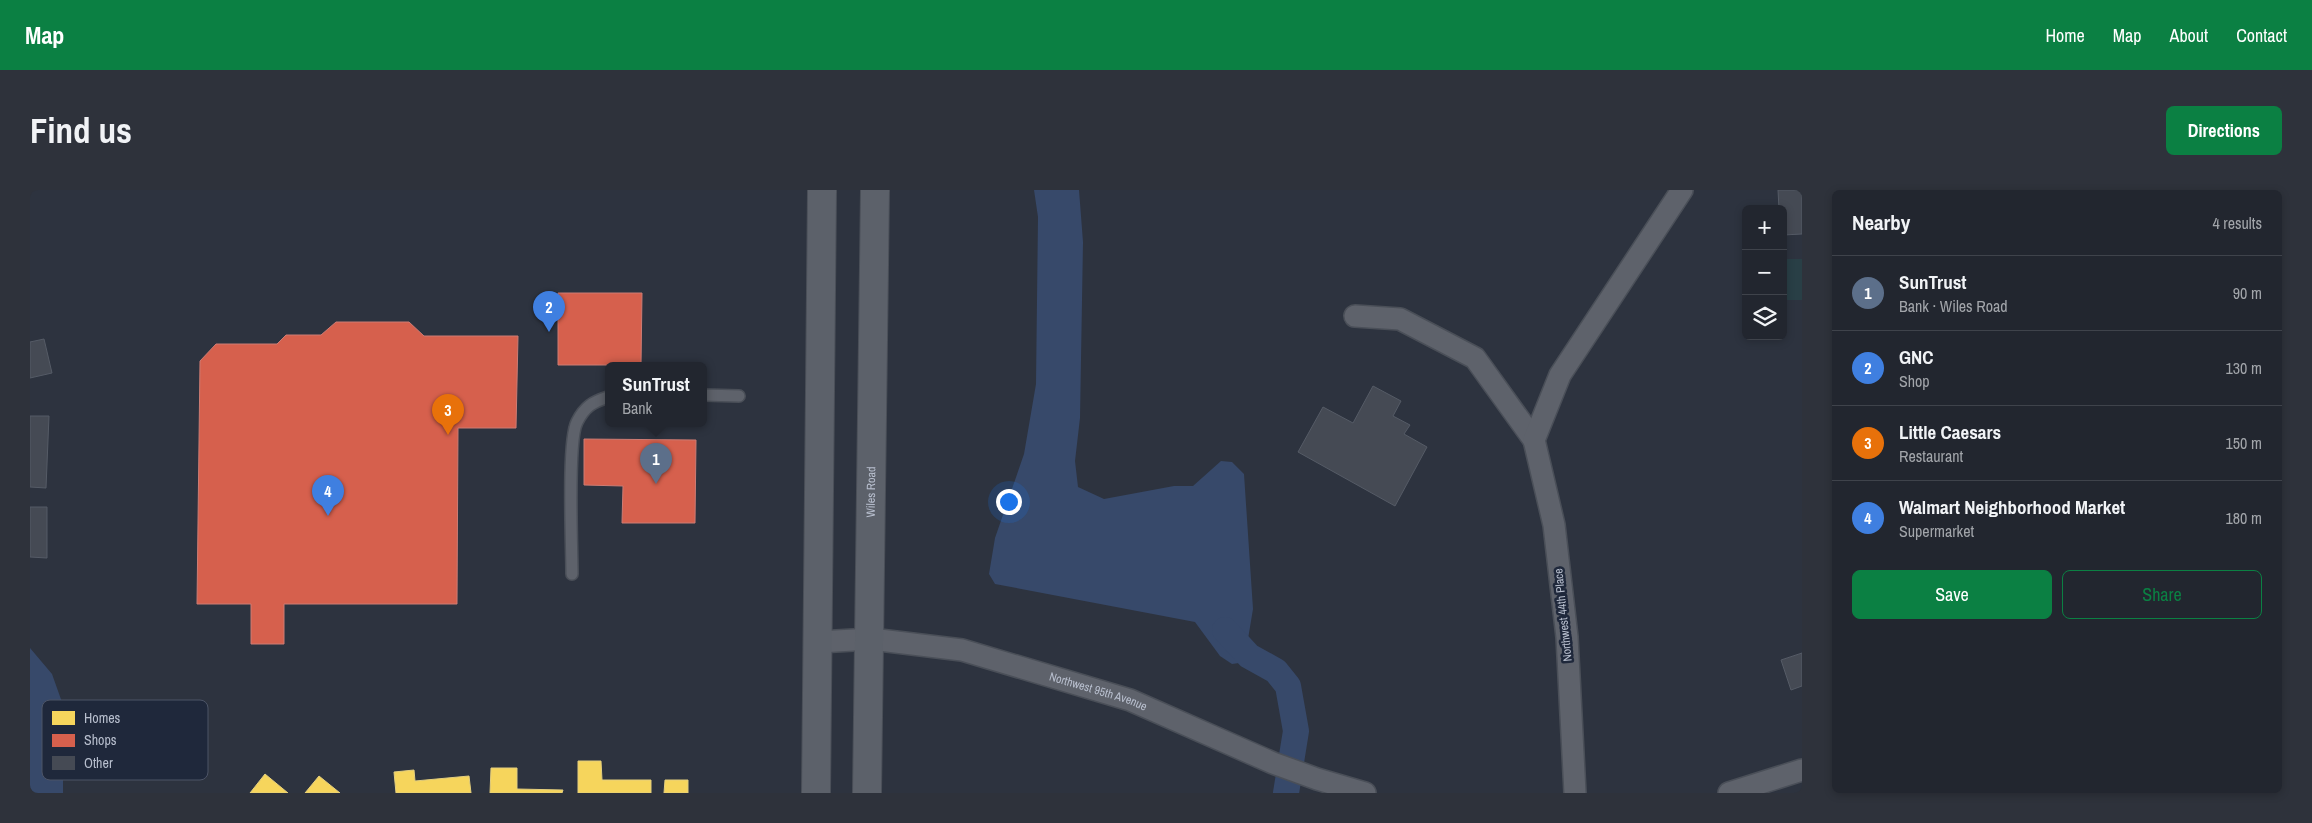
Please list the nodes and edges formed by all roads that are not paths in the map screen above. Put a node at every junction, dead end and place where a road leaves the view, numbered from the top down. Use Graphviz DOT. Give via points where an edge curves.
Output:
graph roads {
  1 [pos="822,190"];
  2 [pos="875,190"];
  3 [pos="1682,190"];
  4 [pos="1355,316"];
  5 [pos="707,395"];
  6 [pos="739,396"];
  7 [pos="605,398"];
  8 [pos="1534,440"];
  9 [pos="572,574"];
  10 [pos="871,639"];
  11 [pos="819,642"];
  12 [pos="1802,770"];
  13 [pos="816,793"];
  14 [pos="868,793"];
  15 [pos="1366,793"];
  16 [pos="1575,793"];
  17 [pos="1729,793"];
  1 -- 11 [label="main road"];
  2 -- 10 [label="main road, Wiles Road"];
  3 -- 8 [label="street" via="1560,374"];
  4 -- 8 [label="street, Northwest 44th Place" via="1400,319 1475,358"];
  5 -- 6 [label="lane"];
  7 -- 9 [label="lane" via="591,403 576,423 572,452"];
  8 -- 16 [label="street, Northwest 44th Place" via="1554,525 1567,637"];
  10 -- 11 [label="street, Northwest 95th Avenue"];
  10 -- 14 [label="main road, Wiles Road"];
  10 -- 15 [label="street, Northwest 95th Avenue" via="962,650 1130,700 1273,763"];
  11 -- 13 [label="main road"];
  12 -- 17 [label="street"];
}
